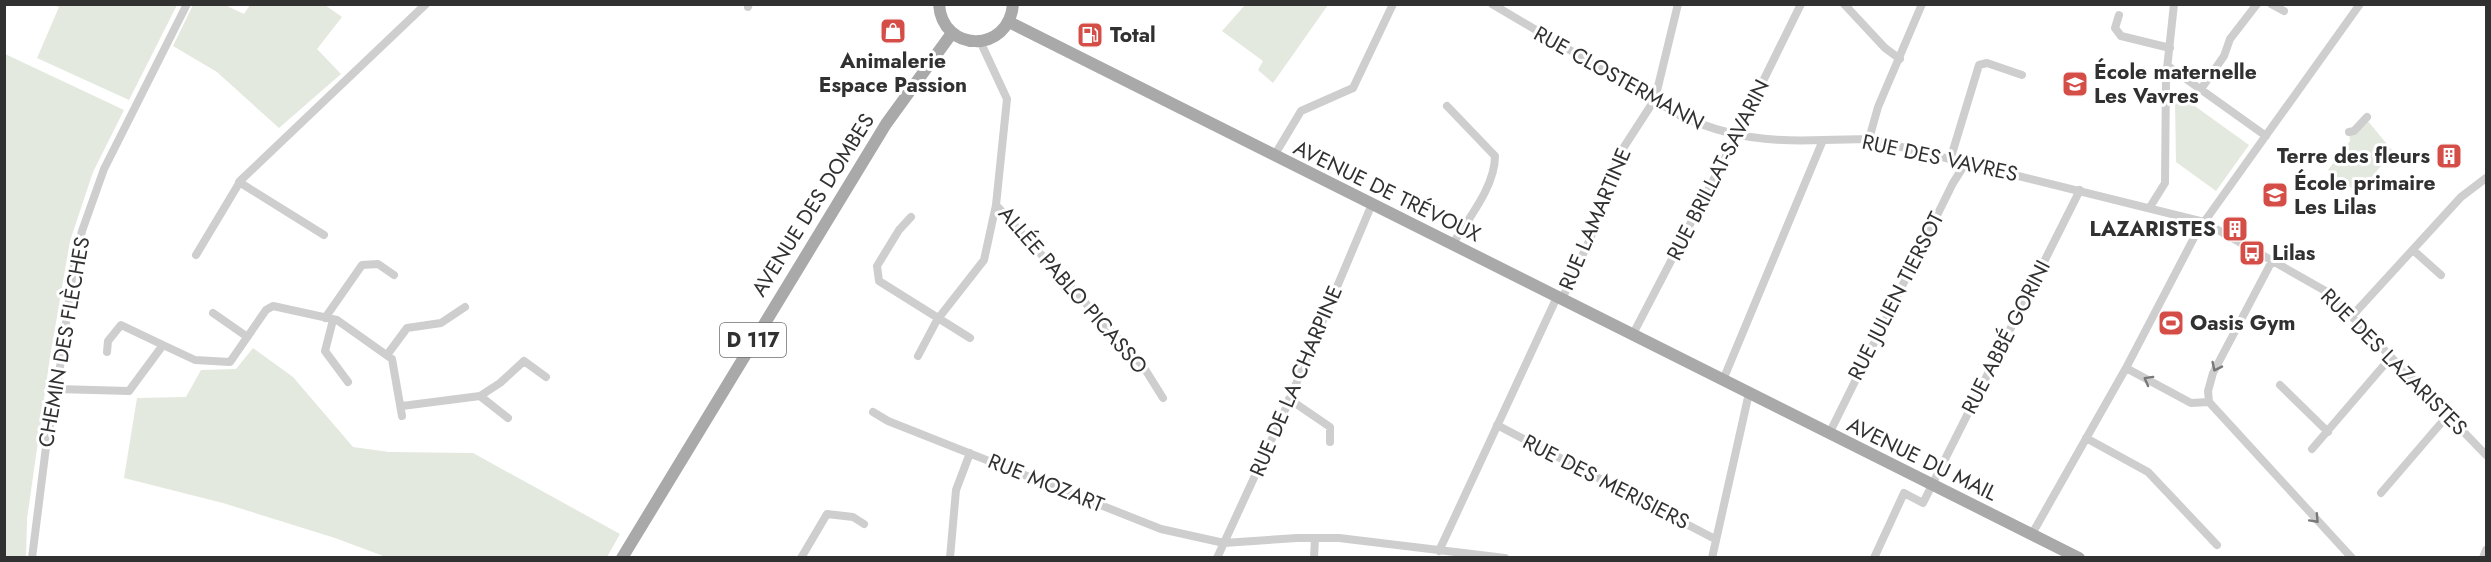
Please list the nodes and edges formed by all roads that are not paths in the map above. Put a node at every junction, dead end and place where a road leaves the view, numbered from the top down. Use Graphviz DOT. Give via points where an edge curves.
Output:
graph roads {
  1 [pos="187,4"];
  2 [pos="426,4"];
  3 [pos="939,4"];
  4 [pos="1013,4"];
  5 [pos="1393,4"];
  6 [pos="1678,4"];
  7 [pos="1801,4"];
  8 [pos="1844,4"];
  9 [pos="1922,4"];
  10 [pos="2174,4"];
  11 [pos="2257,4"];
  12 [pos="2271,4"];
  13 [pos="2360,4"];
  14 [pos="1496,6"];
  15 [pos="2284,11"];
  16 [pos="2119,15"];
  17 [pos="1009,22"];
  18 [pos="952,33"];
  19 [pos="980,41"];
  20 [pos="2170,48"];
  21 [pos="1900,59"];
  22 [pos="2168,66"];
  23 [pos="2022,75"];
  24 [pos="2201,90"];
  25 [pos="1655,99"];
  26 [pos="1447,106"];
  27 [pos="2367,117"];
  28 [pos="2349,132"];
  29 [pos="1736,136"];
  30 [pos="2266,136"];
  31 [pos="1869,139"];
  32 [pos="1823,140"];
  33 [pos="1274,156"];
  34 [pos="1951,157"];
  35 [pos="1967,161"];
  36 [pos="2487,178"];
  37 [pos="239,182"];
  38 [pos="2080,190"];
  39 [pos="1372,204"];
  40 [pos="996,205"];
  41 [pos="2150,207"];
  42 [pos="911,217"];
  43 [pos="2204,222"];
  44 [pos="324,235"];
  45 [pos="1452,245"];
  46 [pos="2414,250"];
  47 [pos="196,255"];
  48 [pos="2273,259"];
  49 [pos="394,275"];
  50 [pos="2441,275"];
  51 [pos="1559,298"];
  52 [pos="465,307"];
  53 [pos="213,313"];
  54 [pos="2352,316"];
  55 [pos="329,319"];
  56 [pos="937,320"];
  57 [pos="1633,334"];
  58 [pos="246,336"];
  59 [pos="970,338"];
  60 [pos="164,345"];
  61 [pos="107,352"];
  62 [pos="387,356"];
  63 [pos="918,356"];
  64 [pos="2391,357"];
  65 [pos="2126,368"];
  66 [pos="546,377"];
  67 [pos="1723,380"];
  68 [pos="348,382"];
  69 [pos="2280,385"];
  70 [pos="57,389"];
  71 [pos="1749,393"];
  72 [pos="480,396"];
  73 [pos="1163,398"];
  74 [pos="1289,399"];
  75 [pos="2209,402"];
  76 [pos="402,406"];
  77 [pos="873,412"];
  78 [pos="2448,415"];
  79 [pos="402,416"];
  80 [pos="508,418"];
  81 [pos="1497,425"];
  82 [pos="2328,432"];
  83 [pos="1829,434"];
  84 [pos="2086,438"];
  85 [pos="1330,442"];
  86 [pos="2312,449"];
  87 [pos="970,453"];
  88 [pos="2487,455"];
  89 [pos="1931,485"];
  90 [pos="2381,493"];
  91 [pos="864,524"];
  92 [pos="2032,534"];
  93 [pos="1315,538"];
  94 [pos="1716,539"];
  95 [pos="1224,543"];
  96 [pos="2217,545"];
  97 [pos="2487,550"];
  98 [pos="1438,551"];
  99 [pos="32,558"];
  100 [pos="622,558"];
  101 [pos="801,558"];
  102 [pos="950,558"];
  103 [pos="1216,558"];
  104 [pos="1314,558"];
  105 [pos="1505,558"];
  106 [pos="1712,558"];
  107 [pos="1874,558"];
  108 [pos="2079,558"];
  109 [pos="2352,558"];
  110 [pos="2483,558"];
  1 -- 70 [label="street, CHEMIN DES FLÈCHES" via="104,169 82,231"];
  2 -- 37 [label="street"];
  3 -- 18 [label="main road" via="940,17"];
  4 -- 17 [label="main road"];
  5 -- 33 [label="street" via="1353,88 1301,111"];
  6 -- 25 [label="street, RUE LAMARTINE"];
  7 -- 29 [label="street, RUE BRILLAT-SAVARIN"];
  8 -- 21 [label="street"];
  9 -- 21 [label="street"];
  10 -- 20 [label="street"];
  11 -- 24 [label="street" via="2229,39 2224,56"];
  12 -- 15 [label="street"];
  13 -- 30 [label="street"];
  14 -- 25 [label="street, RUE CLOSTERMANN"];
  16 -- 20 [label="street" via="2115,28 2121,36"];
  17 -- 19 [label="main road" via="997,35"];
  17 -- 33 [label="main road, AVENUE DE TRÉVOUX"];
  18 -- 19 [label="main road"];
  18 -- 100 [label="main road, AVENUE DES DOMBES / D 117" via="880,134"];
  19 -- 40 [label="street, ALLÉE PABLO PICASSO" via="1007,99"];
  20 -- 22 [label="street"];
  21 -- 31 [label="street"];
  22 -- 24 [label="street"];
  22 -- 41 [label="street" via="2165,183"];
  23 -- 34 [label="street" via="1987,63 1978,65"];
  24 -- 30 [label="street"];
  25 -- 29 [label="street, RUE CLOSTERMANN" via="1712,130"];
  25 -- 51 [label="street, RUE LAMARTINE" via="1622,150 1591,237"];
  26 -- 45 [label="street" via="1495,156 1490,181"];
  27 -- 28 [label="street"];
  29 -- 32 [label="street, RUE CLOSTERMANN"];
  29 -- 57 [label="street, RUE BRILLAT-SAVARIN"];
  30 -- 43 [label="street"];
  31 -- 32 [label="street, RUE DES VAVRES"];
  31 -- 34 [label="street, RUE DES VAVRES"];
  32 -- 67 [label="street"];
  33 -- 39 [label="main road, AVENUE DE TRÉVOUX"];
  34 -- 35 [label="street, RUE DES VAVRES"];
  35 -- 38 [label="street, RUE DES VAVRES"];
  35 -- 83 [label="street, RUE JULIEN TIERSOT"];
  36 -- 46 [label="street" via="2461,197"];
  37 -- 44 [label="street"];
  37 -- 47 [label="street"];
  38 -- 41 [label="street, RUE DES VAVRES"];
  38 -- 89 [label="street, RUE ABBÉ GORINI"];
  39 -- 45 [label="main road, AVENUE DE TRÉVOUX"];
  39 -- 74 [label="street, RUE DE LA CHARPINE"];
  40 -- 56 [label="street" via="984,260"];
  40 -- 73 [label="street, ALLÉE PABLO PICASSO" via="1143,366"];
  41 -- 43 [label="street, RUE DES VAVRES"];
  42 -- 56 [label="street" via="877,266 879,281"];
  43 -- 48 [label="street, RUE DES LAZARISTES"];
  43 -- 65 [label="street"];
  45 -- 51 [label="main road, AVENUE DE TRÉVOUX"];
  46 -- 50 [label="street"];
  46 -- 54 [label="street"];
  48 -- 54 [label="street, RUE DES LAZARISTES" via="2329,293"];
  48 -- 75 [label="street, one-way" via="2213,373"];
  49 -- 55 [label="street" via="378,264 362,265 329,309"];
  51 -- 57 [label="main road, AVENUE DE TRÉVOUX"];
  51 -- 81 [label="street, RUE LAMARTINE"];
  52 -- 62 [label="street" via="441,323 407,328"];
  53 -- 58 [label="street"];
  54 -- 64 [label="street, RUE DES LAZARISTES"];
  55 -- 58 [label="street" via="273,306"];
  55 -- 62 [label="street"];
  55 -- 68 [label="street" via="325,351"];
  56 -- 59 [label="street"];
  56 -- 63 [label="street"];
  57 -- 67 [label="main road, AVENUE DE TRÉVOUX"];
  58 -- 60 [label="street" via="230,362 195,360"];
  60 -- 61 [label="street" via="121,325 108,341"];
  60 -- 70 [label="street" via="129,392"];
  62 -- 76 [label="street" via="392,359"];
  64 -- 78 [label="street, RUE DES LAZARISTES"];
  64 -- 82 [label="street"];
  75 -- 65 [label="street, one-way" via="2191,404"];
  65 -- 84 [label="street"];
  66 -- 72 [label="street" via="524,361"];
  67 -- 71 [label="main road, AVENUE DE TRÉVOUX"];
  69 -- 82 [label="street"];
  70 -- 99 [label="street, CHEMIN DES FLÈCHES"];
  71 -- 83 [label="main road, AVENUE DU MAIL"];
  71 -- 94 [label="street"];
  72 -- 76 [label="street"];
  72 -- 80 [label="street"];
  74 -- 85 [label="street" via="1330,427"];
  74 -- 95 [label="street, RUE DE LA CHARPINE"];
  75 -- 109 [label="street, one-way"];
  76 -- 79 [label="street"];
  77 -- 87 [label="street, RUE MOZART"];
  78 -- 88 [label="street, RUE DES LAZARISTES"];
  78 -- 90 [label="street"];
  81 -- 94 [label="street, RUE DES MERISIERS"];
  81 -- 98 [label="street, RUE LAMARTINE"];
  82 -- 86 [label="street"];
  83 -- 89 [label="main road, AVENUE DU MAIL"];
  84 -- 92 [label="street"];
  84 -- 96 [label="street" via="2148,472"];
  87 -- 95 [label="street, RUE MOZART" via="1161,529"];
  87 -- 102 [label="street" via="956,490"];
  89 -- 92 [label="main road, AVENUE DU MAIL"];
  89 -- 107 [label="street" via="1923,503 1904,493"];
  91 -- 101 [label="street" via="853,517 827,514"];
  92 -- 108 [label="main road, AVENUE DU MAIL"];
  93 -- 95 [label="street, RUE MOZART"];
  93 -- 98 [label="street, RUE MOZART"];
  93 -- 104 [label="street"];
  94 -- 106 [label="street"];
  95 -- 103 [label="street, RUE DE LA CHARPINE"];
  97 -- 110 [label="street"];
  98 -- 105 [label="street, RUE MOZART"];
}
